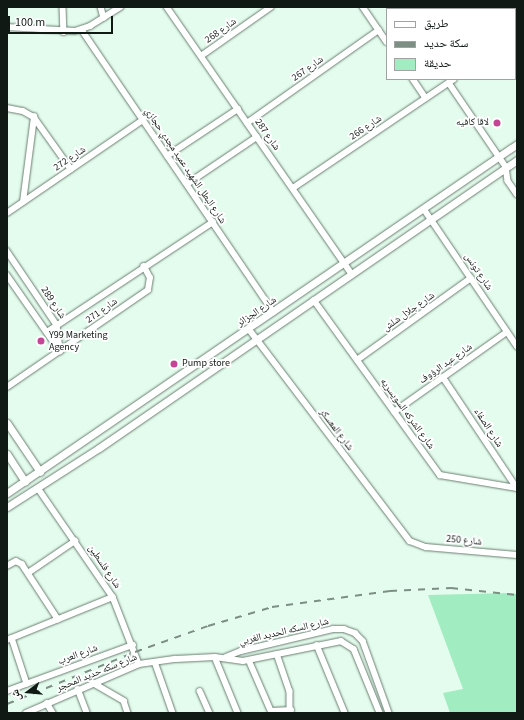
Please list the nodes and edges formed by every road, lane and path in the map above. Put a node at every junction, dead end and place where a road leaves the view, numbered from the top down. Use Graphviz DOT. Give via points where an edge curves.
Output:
graph roads {
  1 [pos="63,7"];
  2 [pos="100,7"];
  3 [pos="122,7"];
  4 [pos="167,7"];
  5 [pos="271,7"];
  6 [pos="363,7"];
  7 [pos="104,18"];
  8 [pos="7,27"];
  9 [pos="82,30"];
  10 [pos="379,30"];
  11 [pos="64,32"];
  12 [pos="386,40"];
  13 [pos="201,56"];
  14 [pos="414,80"];
  15 [pos="451,81"];
  16 [pos="426,98"];
  17 [pos="7,108"];
  18 [pos="238,109"];
  19 [pos="34,117"];
  20 [pos="143,120"];
  21 [pos="247,123"];
  22 [pos="257,137"];
  23 [pos="517,144"];
  24 [pos="167,156"];
  25 [pos="499,157"];
  26 [pos="517,160"];
  27 [pos="506,168"];
  28 [pos="71,169"];
  29 [pos="187,184"];
  30 [pos="292,188"];
  31 [pos="517,194"];
  32 [pos="23,202"];
  33 [pos="424,208"];
  34 [pos="7,213"];
  35 [pos="432,219"];
  36 [pos="213,222"];
  37 [pos="7,251"];
  38 [pos="344,262"];
  39 [pos="144,267"];
  40 [pos="352,274"];
  41 [pos="7,275"];
  42 [pos="471,278"];
  43 [pos="314,300"];
  44 [pos="274,312"];
  45 [pos="58,325"];
  46 [pos="249,330"];
  47 [pos="47,332"];
  48 [pos="507,332"];
  49 [pos="257,340"];
  50 [pos="517,346"];
  51 [pos="218,350"];
  52 [pos="60,351"];
  53 [pos="226,360"];
  54 [pos="357,360"];
  55 [pos="443,377"];
  56 [pos="7,387"];
  57 [pos="155,393"];
  58 [pos="162,404"];
  59 [pos="394,412"];
  60 [pos="7,423"];
  61 [pos="7,454"];
  62 [pos="40,472"];
  63 [pos="25,482"];
  64 [pos="38,488"];
  65 [pos="517,488"];
  66 [pos="7,493"];
  67 [pos="7,507"];
  68 [pos="75,541"];
  69 [pos="410,541"];
  70 [pos="517,555"];
  71 [pos="7,566"];
  72 [pos="28,573"];
  73 [pos="113,597"];
  74 [pos="58,619"];
  75 [pos="10,639"];
  76 [pos="133,645"];
  77 [pos="317,645"];
  78 [pos="277,654"];
  79 [pos="215,657"];
  80 [pos="226,657"];
  81 [pos="249,660"];
  82 [pos="155,662"];
  83 [pos="139,664"];
  84 [pos="93,683"];
  85 [pos="28,684"];
  86 [pos="78,689"];
  87 [pos="200,690"];
  88 [pos="7,691"];
  89 [pos="47,703"];
  90 [pos="272,712"];
  91 [pos="290,712"];
  92 [pos="26,713"];
  93 [pos="52,713"];
  94 [pos="88,713"];
  95 [pos="128,713"];
  96 [pos="173,713"];
  97 [pos="210,713"];
  98 [pos="238,713"];
  99 [pos="345,713"];
  100 [pos="380,713"];
  101 [pos="389,713"];
  1 -- 11 [label="street"];
  2 -- 7 [label="street"];
  3 -- 7 [label="street"];
  4 -- 13 [label="street, شارع 287"];
  5 -- 13 [label="street, شارع 268"];
  6 -- 10 [label="street"];
  7 -- 9 [label="street"];
  8 -- 11 [label="street"];
  9 -- 11 [label="street"];
  9 -- 20 [label="street, شارع البطل الشهيد عميد مجدي حجازي"];
  10 -- 12 [label="street"];
  10 -- 21 [label="street, شارع 267"];
  13 -- 18 [label="street, شارع 287"];
  14 -- 16 [label="street"];
  15 -- 16 [label="street, شارع 266"];
  15 -- 25 [label="street"];
  16 -- 30 [label="street, شارع 266"];
  17 -- 19 [label="street" via="23,111"];
  18 -- 21 [label="street, شارع 287"];
  18 -- 24 [label="street"];
  19 -- 28 [label="street"];
  19 -- 32 [label="street"];
  20 -- 24 [label="street, شارع البطل الشهيد عميد مجدي حجازي"];
  20 -- 28 [label="street, شارع 272"];
  21 -- 22 [label="street, شارع 287"];
  22 -- 29 [label="street"];
  22 -- 30 [label="street, شارع 287"];
  23 -- 25 [label="street, شارع الجزائر"];
  24 -- 29 [label="street, شارع البطل الشهيد عميد مجدي حجازي"];
  25 -- 27 [label="street"];
  25 -- 33 [label="street, شارع الجزائر"];
  26 -- 27 [label="street"];
  27 -- 31 [label="street" via="508,180"];
  27 -- 35 [label="street"];
  28 -- 32 [label="street, شارع 272"];
  29 -- 36 [label="street, شارع البطل الشهيد عميد مجدي حجازي"];
  30 -- 38 [label="street, شارع 287"];
  32 -- 34 [label="street, شارع 272"];
  33 -- 35 [label="street, شارع تونس"];
  33 -- 38 [label="street, شارع الجزائر"];
  35 -- 40 [label="street"];
  35 -- 42 [label="street, شارع تونس"];
  36 -- 39 [label="street, شارع 271"];
  36 -- 44 [label="street, شارع البطل الشهيد عميد مجدي حجازي"];
  37 -- 45 [label="street, شارع 289"];
  38 -- 40 [label="street, شارع 287"];
  38 -- 44 [label="street, شارع الجزائر"];
  39 -- 45 [label="street, شارع 271"];
  39 -- 52 [label="street, شارع 271" via="150,278 148,290"];
  40 -- 43 [label="street"];
  41 -- 47 [label="street"];
  42 -- 48 [label="street, شارع تونس"];
  42 -- 54 [label="street, شارع جلال شلش"];
  43 -- 49 [label="street"];
  43 -- 54 [label="street, شارع الشركه السويسريه"];
  44 -- 46 [label="street, شارع الجزائر"];
  45 -- 47 [label="street, شارع 271"];
  45 -- 52 [label="street, شارع 289"];
  46 -- 49 [label="street, شارع المعسكر"];
  46 -- 51 [label="street, شارع الجزائر"];
  47 -- 52 [label="street"];
  48 -- 50 [label="street, شارع تونس"];
  48 -- 55 [label="street, شارع عبد الرؤوف"];
  49 -- 53 [label="street"];
  49 -- 69 [label="street, شارع المعسكر"];
  51 -- 53 [label="street"];
  51 -- 57 [label="street, شارع الجزائر"];
  52 -- 56 [label="street, شارع 271"];
  53 -- 58 [label="street"];
  54 -- 59 [label="street, شارع الشركه السويسريه"];
  55 -- 59 [label="street, شارع عبد الرؤوف"];
  55 -- 65 [label="street, شارع الصفاء"];
  57 -- 58 [label="street"];
  57 -- 62 [label="street, شارع الجزائر"];
  58 -- 64 [label="street"];
  59 -- 65 [label="street, شارع الشركه السويسريه" via="440,475"];
  60 -- 62 [label="street"];
  61 -- 63 [label="street"];
  62 -- 63 [label="street, شارع الجزائر"];
  63 -- 66 [label="street, شارع الجزائر"];
  64 -- 67 [label="street"];
  64 -- 68 [label="street, شارع فلسطين"];
  68 -- 72 [label="street"];
  68 -- 73 [label="street, شارع فلسطين"];
  69 -- 70 [label="street, شارع 250" via="426,547"];
  71 -- 72 [label="street" via="19,562"];
  72 -- 74 [label="street"];
  73 -- 74 [label="street"];
  73 -- 76 [label="street, شارع فلسطين"];
  74 -- 75 [label="street"];
  75 -- 85 [label="street"];
  76 -- 83 [label="street, شارع فلسطين"];
  76 -- 85 [label="street, شارع العرب"];
  77 -- 78 [label="street, شارع السكه الحديد الغربي"];
  77 -- 99 [label="street"];
  77 -- 100 [label="street, شارع السكه الحديد الغربي" via="341,641 354,648"];
  78 -- 81 [label="street, شارع السكه الحديد الغربي"];
  78 -- 91 [label="street" via="290,691"];
  79 -- 80 [label="street, شارع السكه الحديد الغربي"];
  79 -- 82 [label="street, شارع السكه الحديد الغربي"];
  79 -- 98 [label="street"];
  80 -- 81 [label="street, شارع السكه الحديد الغربي"];
  80 -- 101 [label="street, شارع السكه الحديد الغربي" via="333,629 344,629 355,633 363,641"];
  81 -- 90 [label="street"];
  82 -- 83 [label="street, شارع سكه حديد المحجر"];
  82 -- 96 [label="street"];
  83 -- 84 [label="street, شارع سكه حديد المحجر"];
  84 -- 86 [label="street, شارع سكه حديد المحجر"];
  84 -- 95 [label="street" via="124,700"];
  85 -- 88 [label="street, شارع العرب"];
  86 -- 89 [label="street, شارع سكه حديد المحجر"];
  86 -- 94 [label="street"];
  87 -- 97 [label="street"];
  89 -- 92 [label="street, شارع سكه حديد المحجر"];
  89 -- 93 [label="street"];
  90 -- 91 [label="street"];
}
